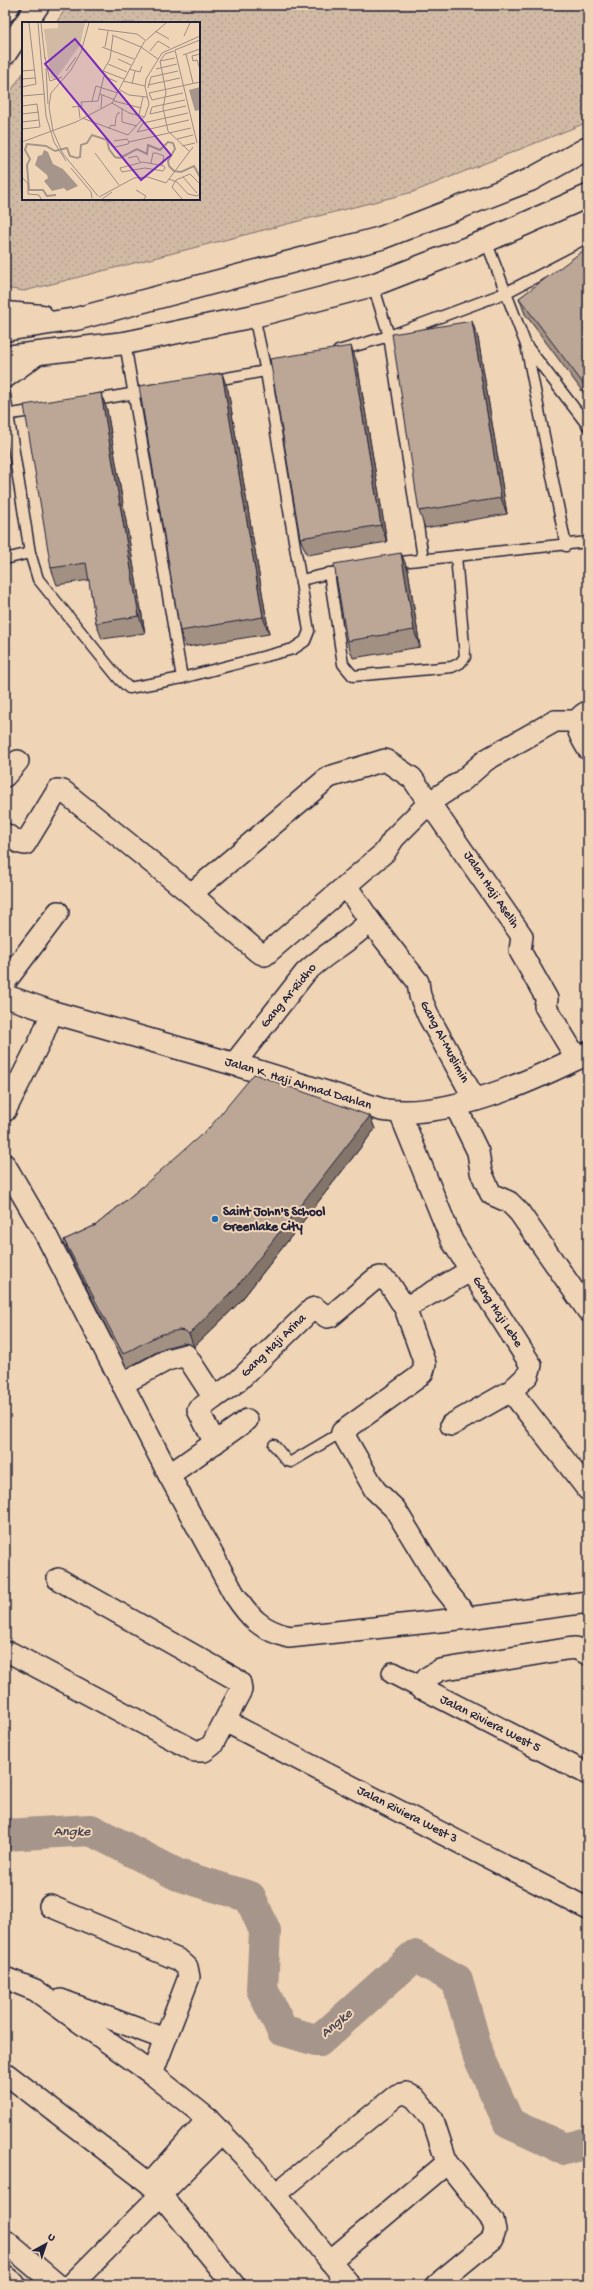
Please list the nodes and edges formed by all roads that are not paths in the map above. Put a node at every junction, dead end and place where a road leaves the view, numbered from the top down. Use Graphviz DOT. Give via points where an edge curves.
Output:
graph roads {
  1 [pos="9,5"];
  2 [pos="38,5"];
  3 [pos="5,11"];
  4 [pos="27,22"];
  5 [pos="22,28"];
  6 [pos="5,54"];
  7 [pos="588,148"];
  8 [pos="588,196"];
  9 [pos="486,241"];
  10 [pos="588,250"];
  11 [pos="373,285"];
  12 [pos="506,293"];
  13 [pos="5,313"];
  14 [pos="254,316"];
  15 [pos="76,319"];
  16 [pos="5,330"];
  17 [pos="388,336"];
  18 [pos="125,343"];
  19 [pos="526,345"];
  20 [pos="327,354"];
  21 [pos="35,355"];
  22 [pos="5,357"];
  23 [pos="282,367"];
  24 [pos="266,372"];
  25 [pos="5,377"];
  26 [pos="196,383"];
  27 [pos="166,388"];
  28 [pos="134,394"];
  29 [pos="5,395"];
  30 [pos="80,403"];
  31 [pos="48,408"];
  32 [pos="7,415"];
  33 [pos="588,426"];
  34 [pos="588,542"];
  35 [pos="566,546"];
  36 [pos="30,554"];
  37 [pos="456,556"];
  38 [pos="423,558"];
  39 [pos="5,559"];
  40 [pos="384,564"];
  41 [pos="345,571"];
  42 [pos="329,573"];
  43 [pos="301,580"];
  44 [pos="182,678"];
  45 [pos="583,716"];
  46 [pos="588,749"];
  47 [pos="430,802"];
  48 [pos="5,834"];
  49 [pos="347,887"];
  50 [pos="191,894"];
  51 [pos="58,912"];
  52 [pos="370,921"];
  53 [pos="5,982"];
  54 [pos="5,996"];
  55 [pos="52,1012"];
  56 [pos="582,1056"];
  57 [pos="234,1064"];
  58 [pos="465,1103"];
  59 [pos="5,1111"];
  60 [pos="400,1113"];
  61 [pos="5,1165"];
  62 [pos="470,1271"];
  63 [pos="405,1308"];
  64 [pos="588,1311"];
  65 [pos="122,1384"];
  66 [pos="511,1391"];
  67 [pos="214,1398"];
  68 [pos="247,1420"];
  69 [pos="451,1425"];
  70 [pos="342,1432"];
  71 [pos="215,1444"];
  72 [pos="274,1445"];
  73 [pos="169,1475"];
  74 [pos="585,1479"];
  75 [pos="58,1579"];
  76 [pos="588,1602"];
  77 [pos="468,1618"];
  78 [pos="585,1652"];
  79 [pos="11,1653"];
  80 [pos="393,1673"];
  81 [pos="420,1688"];
  82 [pos="225,1721"];
  83 [pos="588,1774"];
  84 [pos="50,1906"];
  85 [pos="588,1909"];
  86 [pos="5,1978"];
  87 [pos="35,1990"];
  88 [pos="165,2039"];
  89 [pos="5,2073"];
  90 [pos="152,2074"];
  91 [pos="215,2126"];
  92 [pos="447,2163"];
  93 [pos="155,2189"];
  94 [pos="276,2194"];
  95 [pos="5,2241"];
  96 [pos="330,2261"];
  97 [pos="5,2277"];
  98 [pos="15,2285"];
  99 [pos="57,2285"];
  100 [pos="71,2285"];
  101 [pos="234,2285"];
  102 [pos="350,2285"];
  103 [pos="436,2285"];
  1 -- 3 [label="main road"];
  2 -- 4 [label="main road"];
  5 -- 6 [label="main road"];
  7 -- 15 [label="main road" via="530,180 381,238"];
  8 -- 9 [label="main road"];
  9 -- 11 [label="main road"];
  9 -- 12 [label="lane"];
  10 -- 12 [label="lane"];
  11 -- 14 [label="main road"];
  11 -- 17 [label="lane"];
  12 -- 17 [label="lane"];
  12 -- 19 [label="lane"];
  13 -- 15 [label="main road"];
  14 -- 18 [label="main road"];
  14 -- 24 [label="lane"];
  15 -- 16 [label="main road"];
  17 -- 20 [label="lane"];
  17 -- 38 [label="lane"];
  18 -- 21 [label="main road"];
  18 -- 28 [label="lane"];
  19 -- 33 [label="lane"];
  19 -- 35 [label="lane"];
  21 -- 22 [label="main road"];
  21 -- 25 [label="main road"];
  23 -- 24 [label="lane"];
  24 -- 26 [label="lane"];
  24 -- 43 [label="lane"];
  27 -- 28 [label="lane"];
  28 -- 30 [label="lane"];
  28 -- 44 [label="lane"];
  29 -- 32 [label="lane"];
  31 -- 32 [label="lane"];
  32 -- 36 [label="lane"];
  34 -- 35 [label="lane"];
  35 -- 37 [label="lane"];
  36 -- 39 [label="lane"];
  36 -- 44 [label="lane" via="38,579 129,688"];
  37 -- 38 [label="lane"];
  37 -- 42 [label="lane" via="465,656 460,663 452,667 353,676 343,664"];
  38 -- 40 [label="lane"];
  41 -- 42 [label="lane"];
  42 -- 43 [label="lane"];
  43 -- 44 [label="lane" via="309,631 305,641 293,649"];
  45 -- 46 [label="street" via="577,727"];
  45 -- 47 [label="street" via="555,721 486,760"];
  47 -- 49 [label="street" via="394,838 385,852"];
  47 -- 50 [label="street, Jalan Haji Aselih" via="412,778 385,760 330,777"];
  47 -- 56 [label="street, Jalan Haji Aselih" via="522,936 520,951 547,999 545,1006"];
  48 -- 50 [label="street" via="25,844 58,790 63,791"];
  49 -- 50 [label="street" via="265,955 258,952"];
  49 -- 52 [label="street, Gang Al-Muslimin"];
  51 -- 53 [label="street"];
  52 -- 57 [label="street, Gang Ar-Ridho" via="356,936 318,960 305,972"];
  52 -- 58 [label="street, Gang Al-Muslimin" via="418,982 420,996"];
  54 -- 55 [label="main road, Jalan K. Haji Ahmad Dahlan"];
  55 -- 57 [label="main road, Jalan K. Haji Ahmad Dahlan"];
  55 -- 59 [label="street"];
  56 -- 58 [label="main road, Jalan K. Haji Ahmad Dahlan"];
  57 -- 60 [label="main road, Jalan K. Haji Ahmad Dahlan"];
  58 -- 60 [label="main road, Jalan K. Haji Ahmad Dahlan"];
  58 -- 64 [label="street, Gang Al-Muslimin" via="481,1172 491,1194 509,1202 519,1212"];
  60 -- 62 [label="street, Gang Haji Lebe" via="452,1241"];
  61 -- 65 [label="street" via="46,1235"];
  62 -- 63 [label="street"];
  62 -- 66 [label="street, Gang Haji Lebe" via="531,1365 528,1375"];
  63 -- 67 [label="street, Gang Haji Arina" via="389,1283 380,1277 375,1279 331,1316 327,1317 315,1308 312,1309 238,1381"];
  63 -- 70 [label="street" via="425,1364 423,1372"];
  65 -- 67 [label="street" via="167,1360 186,1355"];
  65 -- 73 [label="street"];
  66 -- 69 [label="street, Gang Haji Lebe"];
  66 -- 74 [label="street"];
  67 -- 71 [label="street" via="198,1410"];
  68 -- 71 [label="street"];
  70 -- 72 [label="lane" via="292,1462"];
  70 -- 77 [label="street" via="374,1490 395,1509 440,1583"];
  71 -- 73 [label="street"];
  73 -- 77 [label="street" via="238,1600 259,1624 274,1633 289,1637"];
  75 -- 82 [label="street" via="240,1683 241,1690"];
  76 -- 77 [label="street"];
  78 -- 81 [label="street" via="566,1648 440,1670 428,1677"];
  79 -- 82 [label="street" via="195,1751 204,1751 212,1746"];
  80 -- 81 [label="street, Jalan Riviera West 5"];
  81 -- 83 [label="street, Jalan Riviera West 5"];
  82 -- 85 [label="street, Jalan Riviera West 3"];
  84 -- 88 [label="street" via="179,1960 187,1967 189,1977"];
  86 -- 87 [label="street"];
  87 -- 88 [label="street"];
  87 -- 90 [label="street"];
  88 -- 90 [label="street"];
  89 -- 93 [label="street"];
  90 -- 91 [label="street"];
  91 -- 93 [label="street"];
  91 -- 94 [label="street"];
  92 -- 94 [label="street" via="433,2120 415,2098 406,2093 397,2095"];
  92 -- 96 [label="street"];
  92 -- 103 [label="street" via="493,2221 496,2230 492,2239"];
  93 -- 100 [label="street"];
  93 -- 101 [label="street"];
  94 -- 96 [label="street"];
  95 -- 99 [label="main road"];
  96 -- 102 [label="street"];
  97 -- 98 [label="main road"];
}
